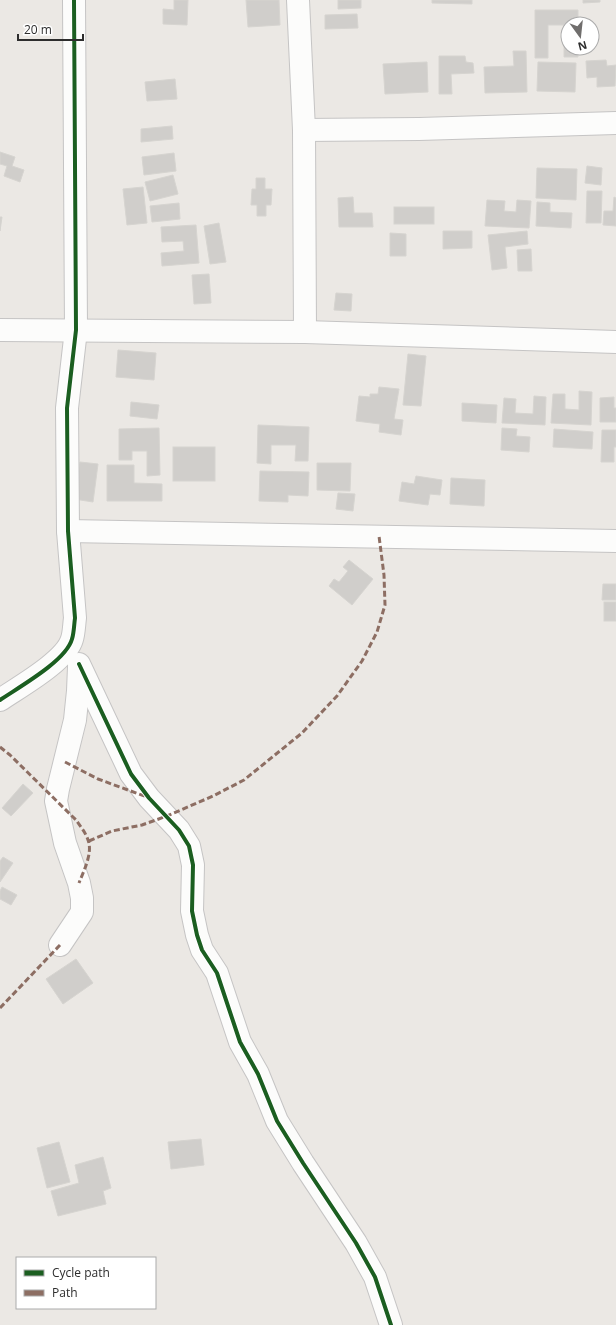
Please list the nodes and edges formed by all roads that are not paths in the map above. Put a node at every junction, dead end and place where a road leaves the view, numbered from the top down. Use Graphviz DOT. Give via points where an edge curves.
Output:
graph roads {
  1 [pos="74,0"];
  2 [pos="298,0"];
  3 [pos="616,123"];
  4 [pos="304,130"];
  5 [pos="0,330"];
  6 [pos="76,330"];
  7 [pos="305,332"];
  8 [pos="616,342"];
  9 [pos="68,532"];
  10 [pos="616,541"];
  11 [pos="72,640"];
  12 [pos="79,664"];
  13 [pos="0,700"];
  14 [pos="60,945"];
  15 [pos="391,1325"];
  1 -- 6 [label="street"];
  2 -- 4 [label="street"];
  3 -- 4 [label="street"];
  4 -- 7 [label="street"];
  5 -- 6 [label="street"];
  6 -- 7 [label="street"];
  6 -- 9 [label="street" via="67,408"];
  7 -- 8 [label="street"];
  9 -- 10 [label="street"];
  9 -- 11 [label="street" via="75,618"];
  11 -- 12 [label="street"];
  11 -- 13 [label="street" via="57,661"];
  12 -- 14 [label="street" via="75,720 56,801 65,844 82,898 82,912"];
  12 -- 15 [label="street" via="131,774 148,798 179,830 189,846 193,865 192,911 197,935 202,950 217,973 240,1042 258,1074 277,1122 356,1243 375,1277"];
}
